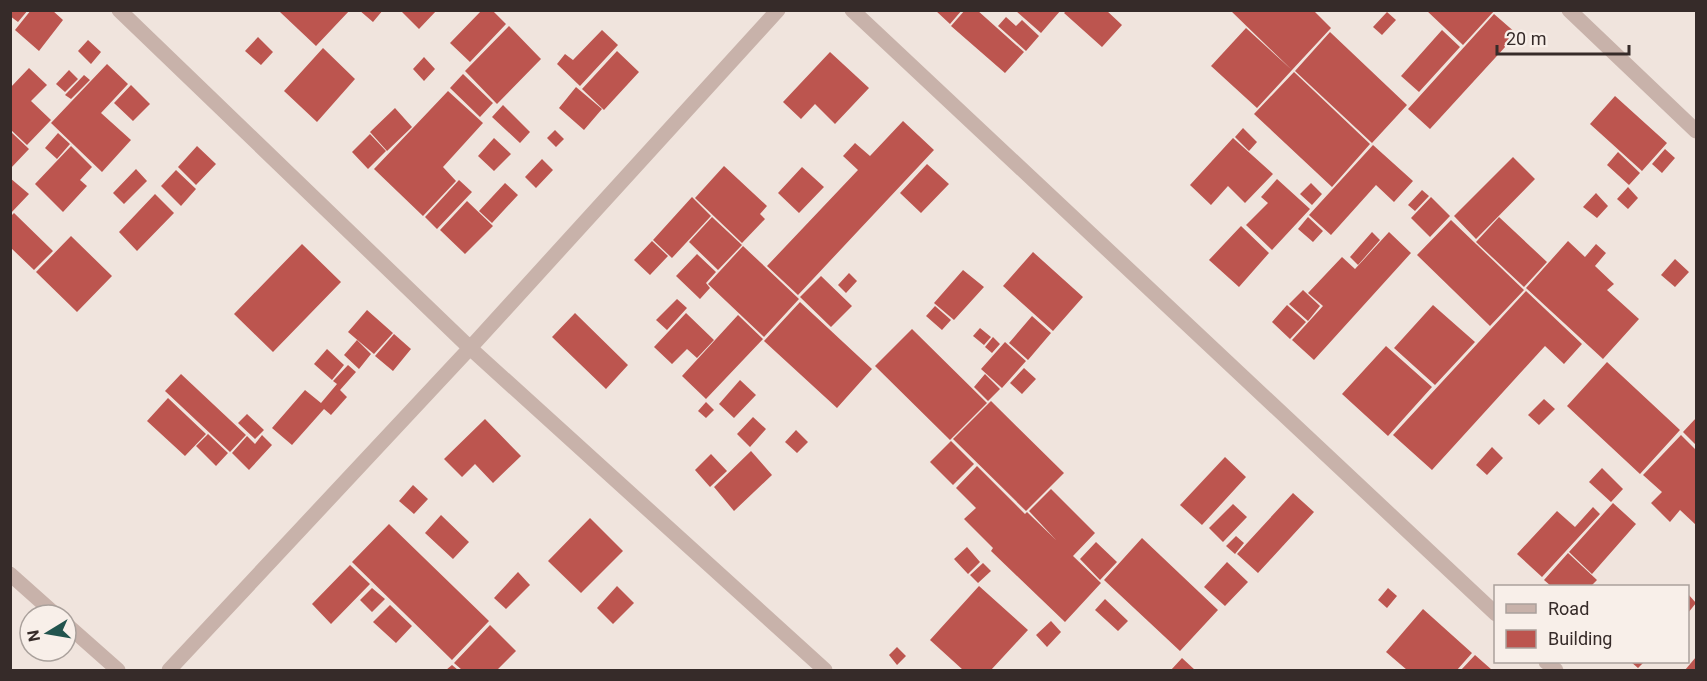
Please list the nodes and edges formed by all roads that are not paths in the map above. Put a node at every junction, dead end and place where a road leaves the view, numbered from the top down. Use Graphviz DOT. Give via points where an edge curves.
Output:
graph roads {
  1 [pos="119,10"];
  2 [pos="778,10"];
  3 [pos="852,10"];
  4 [pos="1569,10"];
  5 [pos="1696,131"];
  6 [pos="470,348"];
  7 [pos="10,574"];
  8 [pos="43,603"];
  9 [pos="1494,612"];
  10 [pos="78,635"];
  11 [pos="118,670"];
  12 [pos="169,670"];
  13 [pos="825,670"];
  1 -- 6 [label="street"];
  2 -- 6 [label="street"];
  3 -- 9 [label="street"];
  4 -- 5 [label="street"];
  6 -- 12 [label="street"];
  6 -- 13 [label="street"];
  7 -- 8 [label="street"];
  10 -- 11 [label="street"];
}
